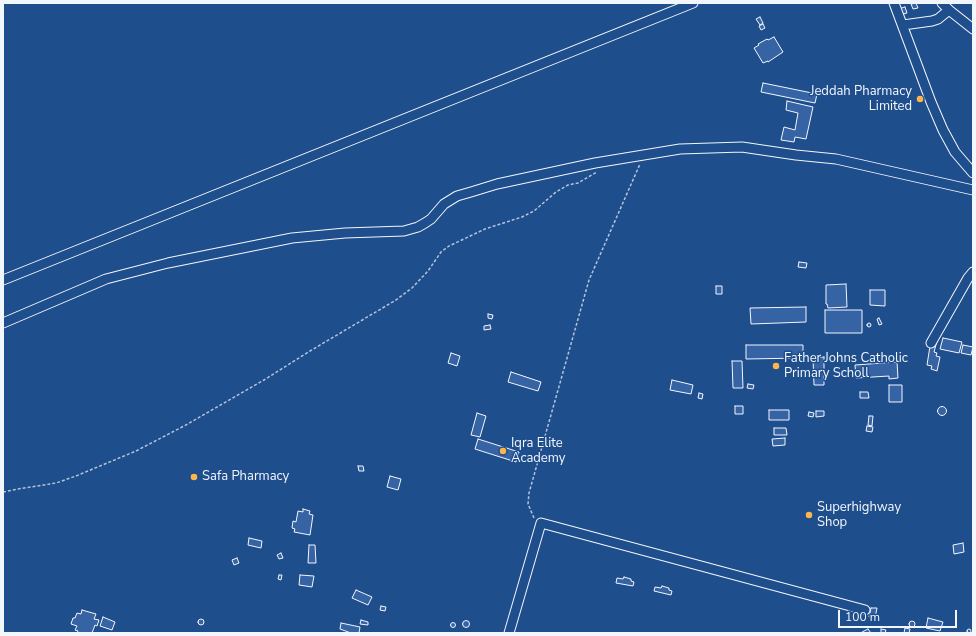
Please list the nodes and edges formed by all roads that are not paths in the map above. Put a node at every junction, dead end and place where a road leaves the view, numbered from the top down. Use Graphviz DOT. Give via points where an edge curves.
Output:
graph roads {
  1 [pos="693,3"];
  2 [pos="894,3"];
  3 [pos="942,3"];
  4 [pos="949,10"];
  5 [pos="903,25"];
  6 [pos="973,29"];
  7 [pos="973,173"];
  8 [pos="973,190"];
  9 [pos="973,272"];
  10 [pos="3,280"];
  11 [pos="3,323"];
  12 [pos="931,343"];
  13 [pos="865,610"];
  14 [pos="509,633"];
  1 -- 10 [label="street"];
  2 -- 5 [label="street"];
  3 -- 4 [label="street"];
  4 -- 5 [label="street" via="932,21"];
  4 -- 6 [label="street"];
  5 -- 7 [label="street" via="943,130 955,152"];
  8 -- 11 [label="street" via="836,159 742,147 680,149 497,184 457,196 444,204 431,219 418,227 404,231 292,238 168,263 106,279"];
  9 -- 12 [label="street"];
  13 -- 14 [label="street" via="541,523"];
}
